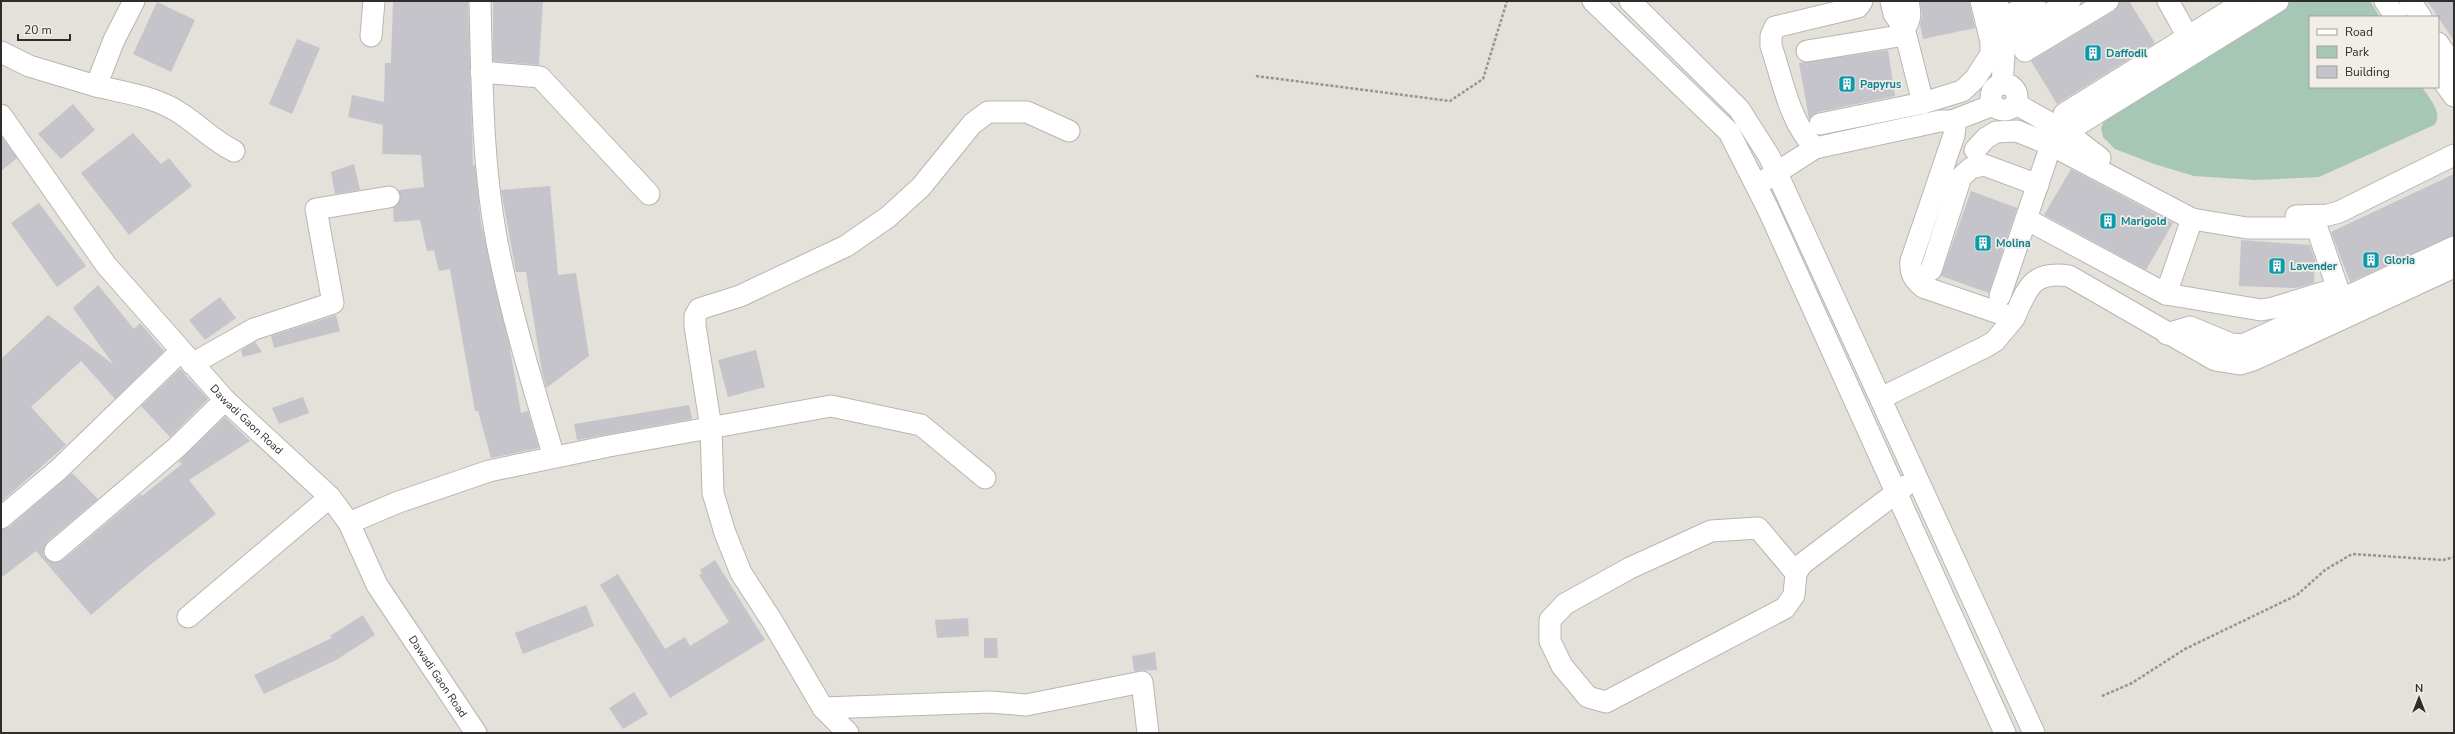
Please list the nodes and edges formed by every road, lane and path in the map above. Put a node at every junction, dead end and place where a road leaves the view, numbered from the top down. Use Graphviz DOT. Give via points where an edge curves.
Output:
graph roads {
  1 [pos="134,1"];
  2 [pos="374,1"];
  3 [pos="480,1"];
  4 [pos="1508,1"];
  5 [pos="1593,1"];
  6 [pos="1630,1"];
  7 [pos="1862,1"];
  8 [pos="1891,1"];
  9 [pos="1908,1"];
  10 [pos="1981,1"];
  11 [pos="2035,1"];
  12 [pos="2070,1"];
  13 [pos="2108,1"];
  14 [pos="2168,1"];
  15 [pos="2245,1"];
  16 [pos="2278,1"];
  17 [pos="2385,1"];
  18 [pos="2410,1"];
  19 [pos="1999,11"];
  20 [pos="2395,16"];
  21 [pos="2420,16"];
  22 [pos="1904,31"];
  23 [pos="371,36"];
  24 [pos="2188,37"];
  25 [pos="2005,41"];
  26 [pos="2439,44"];
  27 [pos="1807,51"];
  28 [pos="2025,51"];
  29 [pos="1,52"];
  30 [pos="2454,67"];
  31 [pos="482,72"];
  32 [pos="2439,75"];
  33 [pos="1256,76"];
  34 [pos="2002,84"];
  35 [pos="96,86"];
  36 [pos="2454,96"];
  37 [pos="1923,103"];
  38 [pos="2016,104"];
  39 [pos="1993,105"];
  40 [pos="1,115"];
  41 [pos="1952,121"];
  42 [pos="1820,124"];
  43 [pos="2060,130"];
  44 [pos="1069,131"];
  45 [pos="1814,148"];
  46 [pos="1975,150"];
  47 [pos="234,151"];
  48 [pos="2454,155"];
  49 [pos="2454,166"];
  50 [pos="1777,172"];
  51 [pos="1756,185"];
  52 [pos="2038,185"];
  53 [pos="650,194"];
  54 [pos="388,197"];
  55 [pos="2192,219"];
  56 [pos="2026,220"];
  57 [pos="2317,228"];
  58 [pos="2454,246"];
  59 [pos="2454,267"];
  60 [pos="1931,270"];
  61 [pos="2339,293"];
  62 [pos="2166,294"];
  63 [pos="2000,296"];
  64 [pos="2014,318"];
  65 [pos="2167,334"];
  66 [pos="187,358"];
  67 [pos="1881,398"];
  68 [pos="226,400"];
  69 [pos="711,428"];
  70 [pos="554,457"];
  71 [pos="985,478"];
  72 [pos="1917,478"];
  73 [pos="1895,493"];
  74 [pos="330,497"];
  75 [pos="1,518"];
  76 [pos="349,523"];
  77 [pos="55,551"];
  78 [pos="2454,557"];
  79 [pos="1796,573"];
  80 [pos="188,617"];
  81 [pos="2102,696"];
  82 [pos="823,708"];
  83 [pos="476,733"];
  84 [pos="848,733"];
  85 [pos="1148,733"];
  86 [pos="2005,733"];
  87 [pos="2034,733"];
  1 -- 35 [label="street" via="114,40"];
  2 -- 23 [label="street"];
  3 -- 31 [label="street"];
  4 -- 33 [label="path" via="1483,78 1450,100"];
  5 -- 51 [label="street" via="1729,132"];
  6 -- 50 [label="street" via="1739,109"];
  7 -- 45 [label="street" via="1858,7 1776,27 1771,36 1771,46 1796,122 1803,136"];
  8 -- 22 [label="street" via="1894,14"];
  9 -- 22 [label="street" via="1909,22"];
  10 -- 37 [label="street" via="1991,42 1990,54 1985,64 1975,79 1962,91"];
  11 -- 19 [label="street"];
  12 -- 25 [label="street"];
  13 -- 28 [label="street"];
  14 -- 24 [label="street"];
  15 -- 24 [label="street"];
  16 -- 43 [label="street"];
  17 -- 20 [label="street"];
  18 -- 21 [label="street"];
  19 -- 25 [label="street"];
  22 -- 27 [label="street"];
  22 -- 37 [label="street"];
  24 -- 43 [label="street"];
  25 -- 34 [label="street"];
  26 -- 30 [label="street"];
  29 -- 35 [label="street" via="29,66"];
  31 -- 53 [label="street" via="540,76"];
  31 -- 70 [label="street" via="487,163 498,251"];
  32 -- 36 [label="street"];
  34 -- 38 [label="street" via="2010,85 2016,91"];
  34 -- 39 [label="street" via="1992,92"];
  35 -- 47 [label="street" via="157,100 183,115 214,141"];
  37 -- 42 [label="street"];
  38 -- 39 [label="street" via="2005,110"];
  38 -- 43 [label="street"];
  39 -- 41 [label="street"];
  40 -- 66 [label="street, Dawadi Gaon Road" via="106,265"];
  41 -- 45 [label="street" via="1940,121"];
  41 -- 64 [label="street" via="1955,127 1954,135 1910,270 1914,279 1923,287"];
  43 -- 46 [label="street" via="1996,132"];
  43 -- 48 [label="street" via="2086,149 2183,207 2207,215 2328,215 2339,212"];
  43 -- 52 [label="street"];
  43 -- 55 [label="street"];
  44 -- 69 [label="street" via="1027,112 988,112 972,124 921,186 888,218 846,246 740,296 699,309 695,316 695,326"];
  45 -- 50 [label="street"];
  49 -- 57 [label="street" via="2398,196 2353,216"];
  50 -- 51 [label="street"];
  50 -- 67 [label="street"];
  51 -- 73 [label="street"];
  52 -- 56 [label="street"];
  52 -- 60 [label="street" via="1984,165 1971,168 1960,177"];
  54 -- 66 [label="street" via="316,209 333,303 254,329"];
  55 -- 57 [label="street" via="2246,228"];
  55 -- 62 [label="street"];
  56 -- 62 [label="street"];
  56 -- 63 [label="street"];
  57 -- 61 [label="street"];
  58 -- 61 [label="street"];
  59 -- 65 [label="street" via="2240,364 2215,360"];
  61 -- 62 [label="street" via="2261,310"];
  61 -- 65 [label="street" via="2243,345 2231,344 2190,327"];
  64 -- 65 [label="street" via="2028,287 2044,276 2055,274 2069,276"];
  64 -- 67 [label="street" via="1990,344"];
  66 -- 68 [label="street, Dawadi Gaon Road"];
  66 -- 75 [label="street"];
  67 -- 72 [label="street"];
  68 -- 74 [label="street, Dawadi Gaon Road"];
  68 -- 77 [label="street" via="176,448"];
  69 -- 70 [label="street"];
  69 -- 71 [label="street" via="831,406 921,425"];
  69 -- 82 [label="street" via="713,493 741,573"];
  70 -- 76 [label="street" via="489,471 396,503"];
  72 -- 73 [label="street"];
  72 -- 87 [label="street"];
  73 -- 79 [label="street" via="1802,564"];
  73 -- 86 [label="street"];
  74 -- 76 [label="street, Dawadi Gaon Road"];
  74 -- 80 [label="street"];
  76 -- 83 [label="street, Dawadi Gaon Road" via="377,585"];
  78 -- 81 [label="path" via="2443,560 2352,554 2325,570 2297,595 2185,649 2132,683"];
  79 -- 79 [label="street" via="1794,595 1785,608 1606,702 1588,697 1562,666 1550,641 1550,620 1565,604 1630,568 1711,531 1758,528"];
  82 -- 84 [label="street"];
  82 -- 85 [label="street" via="990,702 1026,705 1142,682"];
}
